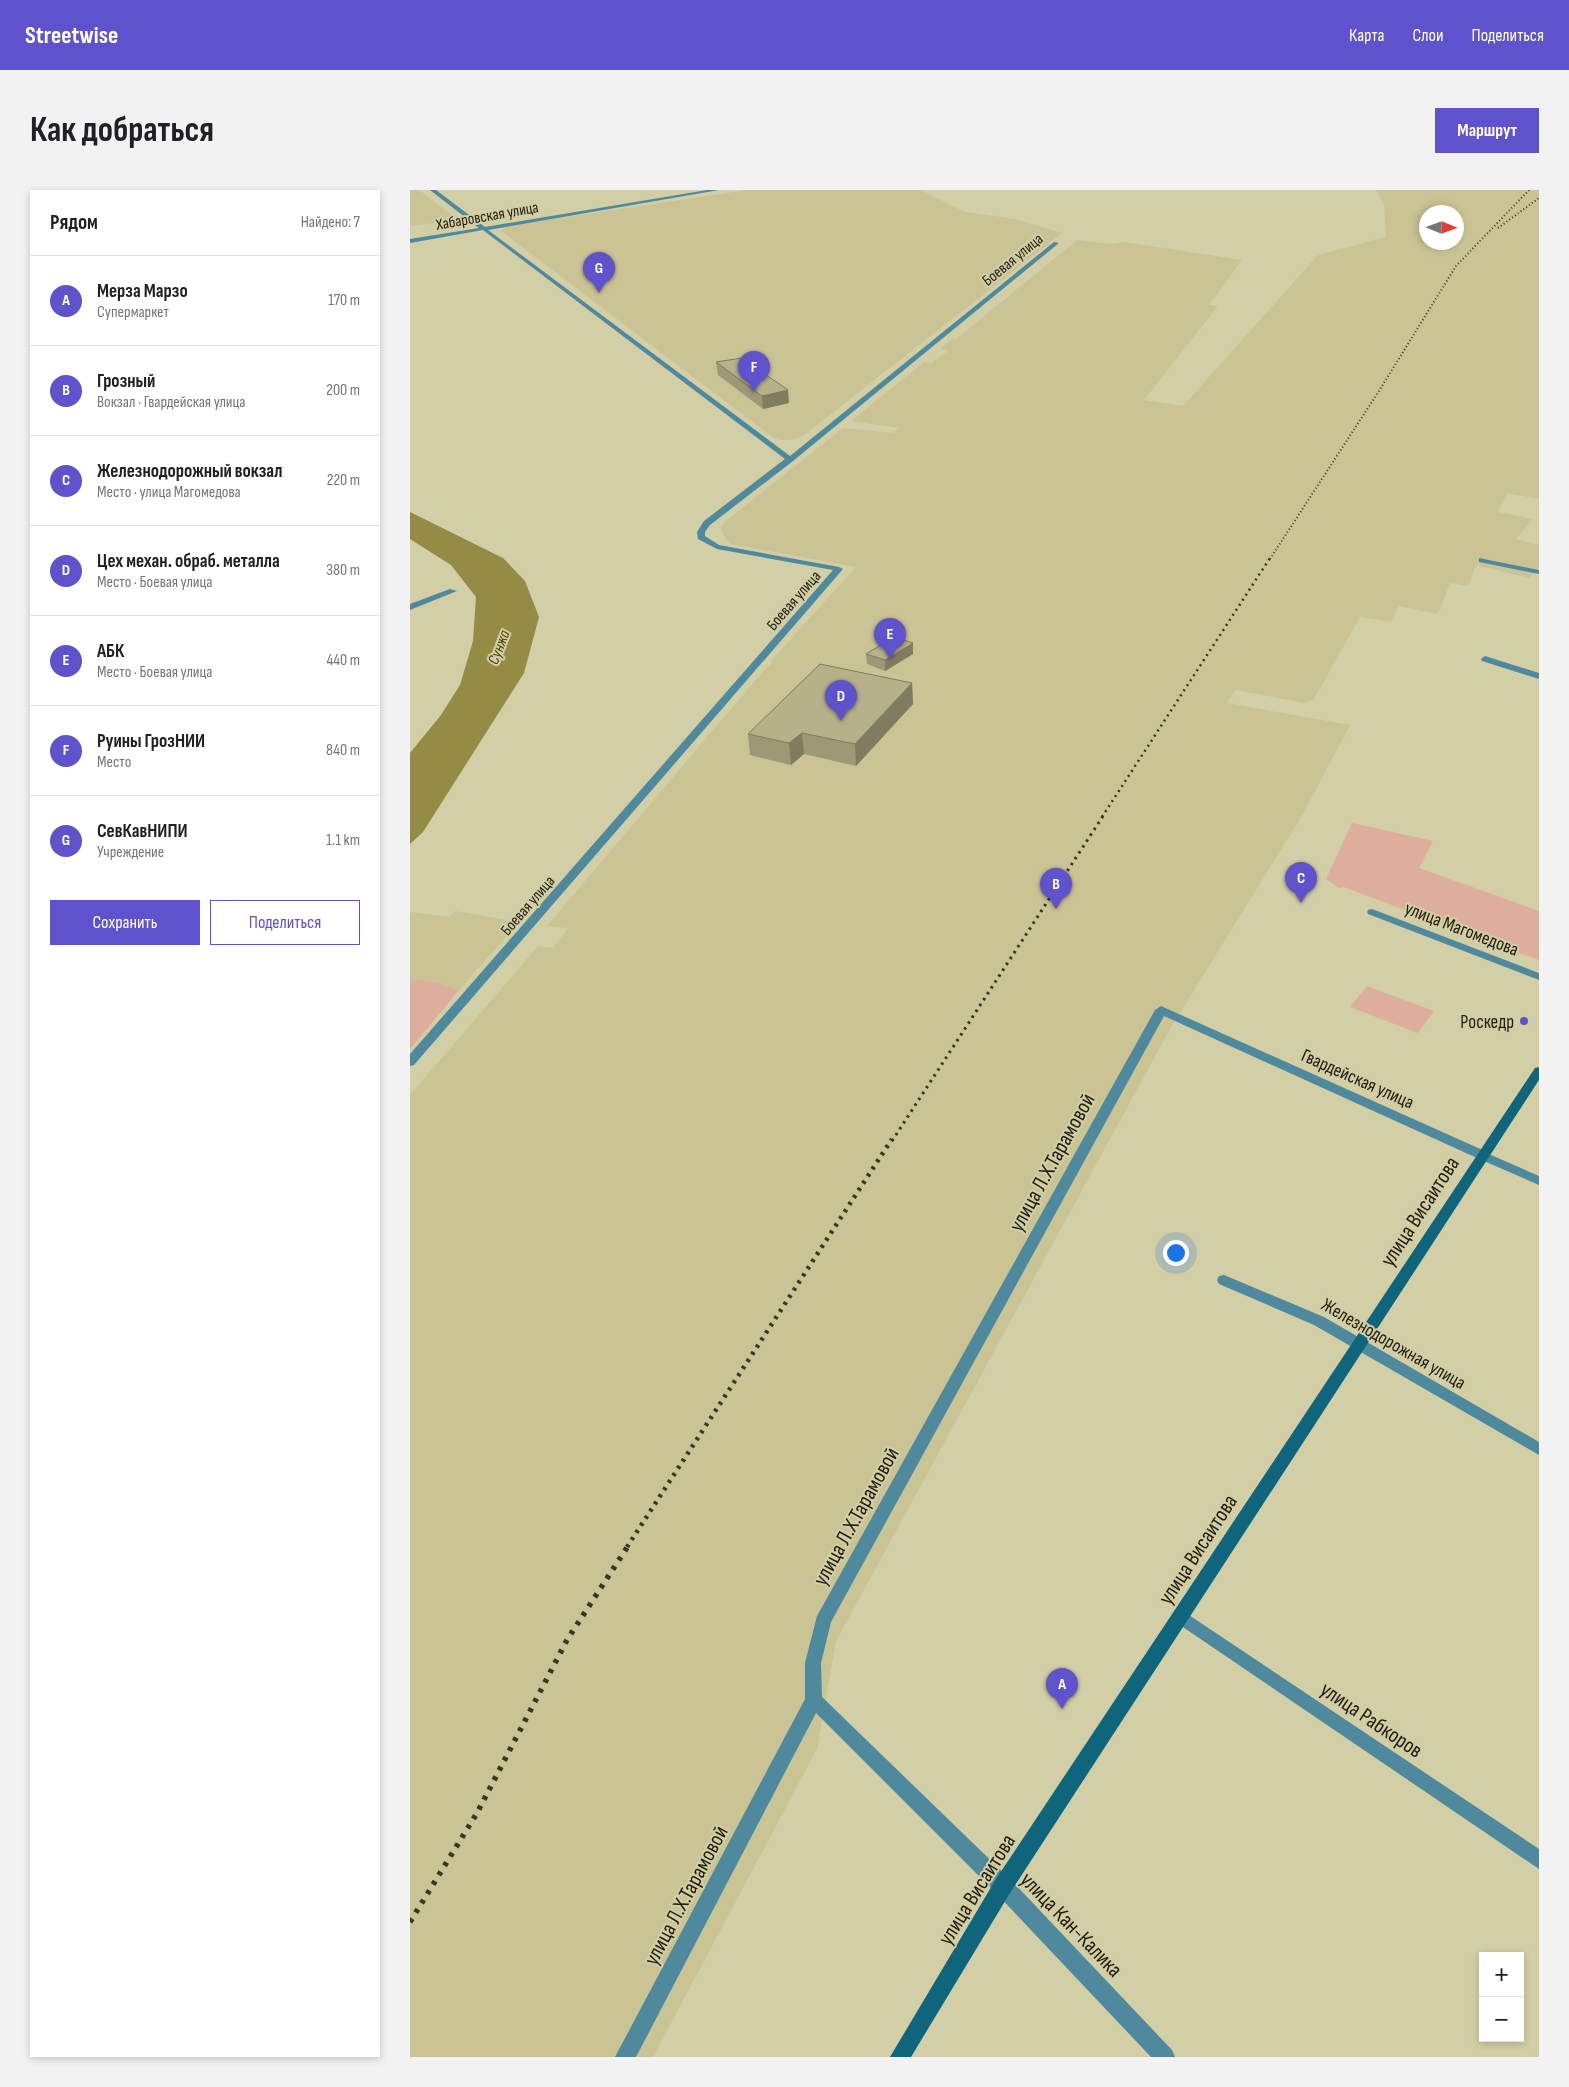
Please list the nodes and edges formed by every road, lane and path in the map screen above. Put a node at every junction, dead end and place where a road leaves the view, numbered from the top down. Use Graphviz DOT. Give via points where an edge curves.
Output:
graph roads {
  1 [pos="433,190"];
  2 [pos="716,190"];
  3 [pos="482,228"];
  4 [pos="410,241"];
  5 [pos="1056,243"];
  6 [pos="790,459"];
  7 [pos="1482,560"];
  8 [pos="1539,572"];
  9 [pos="453,591"];
  10 [pos="410,607"];
  11 [pos="1485,659"];
  12 [pos="1539,676"];
  13 [pos="1372,912"];
  14 [pos="1539,977"];
  15 [pos="1161,1010"];
  16 [pos="410,1062"];
  17 [pos="1539,1071"];
  18 [pos="1482,1155"];
  19 [pos="1539,1181"];
  20 [pos="1224,1280"];
  21 [pos="1359,1345"];
  22 [pos="1539,1449"];
  23 [pos="1180,1616"];
  24 [pos="814,1700"];
  25 [pos="1539,1860"];
  26 [pos="1003,1886"];
  27 [pos="625,2057"];
  28 [pos="900,2057"];
  29 [pos="1165,2057"];
  1 -- 3 [label="street"];
  2 -- 3 [label="street, Хабаровская улица"];
  3 -- 4 [label="street, Хабаровская улица"];
  3 -- 6 [label="street"];
  5 -- 6 [label="street, Боевая улица"];
  6 -- 16 [label="street, Боевая улица" via="707,522 701,537 716,547 839,570"];
  7 -- 8 [label="street"];
  9 -- 10 [label="street"];
  11 -- 12 [label="street"];
  13 -- 14 [label="street, улица Магомедова"];
  15 -- 18 [label="street, Гвардейская улица"];
  15 -- 24 [label="street, улица Л.Х.Тарамовой" via="823,1621 813,1663"];
  17 -- 18 [label="main road, улица Висаитова"];
  18 -- 19 [label="street, Гвардейская улица"];
  18 -- 21 [label="main road, улица Висаитова"];
  20 -- 21 [label="street, Железнодорожная улица" via="1319,1321"];
  21 -- 22 [label="street, Железнодорожная улица"];
  21 -- 23 [label="main road, улица Висаитова"];
  23 -- 25 [label="street, улица Рабкоров"];
  23 -- 26 [label="main road, улица Висаитова"];
  24 -- 26 [label="street, улица Кан-Калика"];
  24 -- 27 [label="street, улица Л.Х.Тарамовой"];
  26 -- 28 [label="main road, улица Висаитова"];
  26 -- 29 [label="street, улица Кан-Калика"];
}
